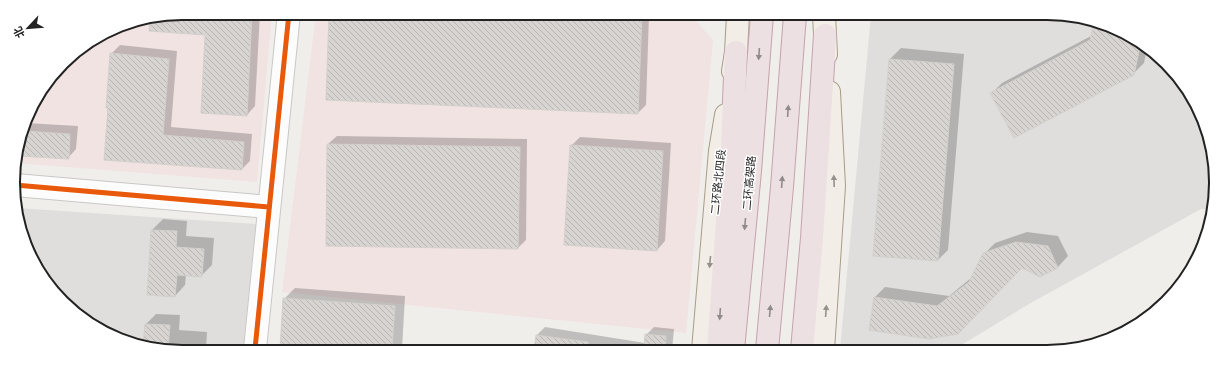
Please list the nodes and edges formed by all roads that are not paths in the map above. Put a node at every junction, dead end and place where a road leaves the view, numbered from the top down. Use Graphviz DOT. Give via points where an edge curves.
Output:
graph roads {
  1 [pos="288,20"];
  2 [pos="738,20"];
  3 [pos="762,20"];
  4 [pos="795,20"];
  5 [pos="826,22"];
  6 [pos="736,52"];
  7 [pos="20,185"];
  8 [pos="269,207"];
  9 [pos="255,345"];
  10 [pos="718,345"];
  11 [pos="719,345"];
  12 [pos="767,345"];
  13 [pos="802,345"];
  14 [pos="824,345"];
  1 -- 8 [label="street"];
  2 -- 6 [label="main road"];
  3 -- 11 [label="highway, 二环高架路, one-way" via="750,171"];
  12 -- 4 [label="highway, one-way"];
  5 -- 13 [label="highway"];
  14 -- 5 [label="main road, one-way" via="834,186"];
  6 -- 10 [label="highway, one-way"];
  7 -- 8 [label="street"];
  8 -- 9 [label="street"];
}
